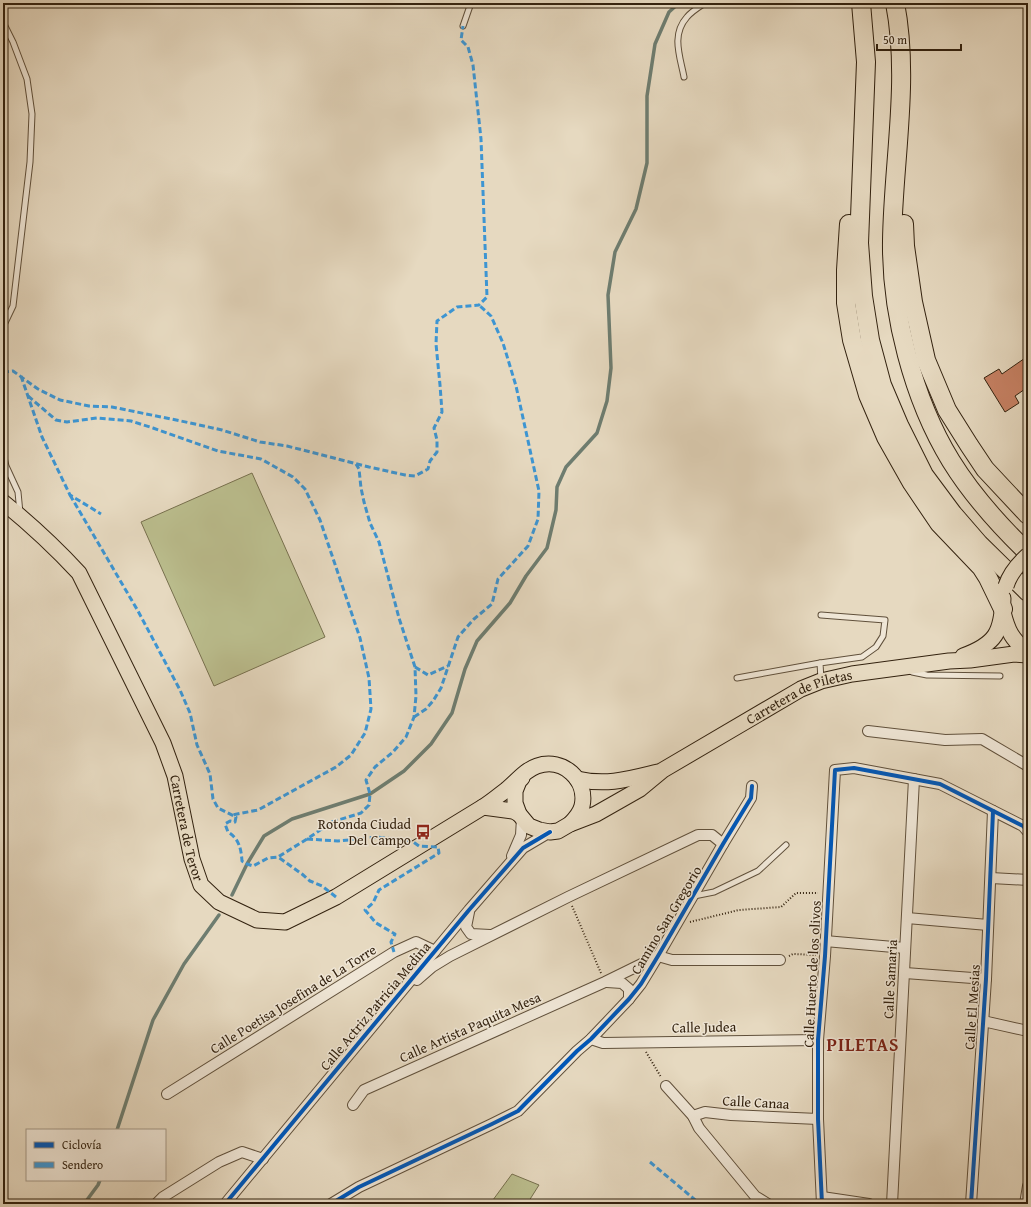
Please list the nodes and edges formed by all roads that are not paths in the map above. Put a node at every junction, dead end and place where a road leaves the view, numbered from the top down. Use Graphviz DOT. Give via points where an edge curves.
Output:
graph roads {
  1 [pos="471,3"];
  2 [pos="705,3"];
  3 [pos="861,3"];
  4 [pos="895,3"];
  5 [pos="3,22"];
  6 [pos="463,26"];
  7 [pos="866,62"];
  8 [pos="902,70"];
  9 [pos="684,77"];
  10 [pos="3,327"];
  11 [pos="3,453"];
  12 [pos="3,502"];
  13 [pos="1028,515"];
  14 [pos="20,516"];
  15 [pos="1028,554"];
  16 [pos="1028,592"];
  17 [pos="1003,610"];
  18 [pos="821,615"];
  19 [pos="1028,654"];
  20 [pos="949,661"];
  21 [pos="820,663"];
  22 [pos="893,668"];
  23 [pos="1000,676"];
  24 [pos="737,678"];
  25 [pos="822,681"];
  26 [pos="868,731"];
  27 [pos="1028,766"];
  28 [pos="663,770"];
  29 [pos="527,772"];
  30 [pos="577,779"];
  31 [pos="914,779"];
  32 [pos="752,786"];
  33 [pos="483,807"];
  34 [pos="993,811"];
  35 [pos="520,816"];
  36 [pos="570,824"];
  37 [pos="550,832"];
  38 [pos="1028,832"];
  39 [pos="723,844"];
  40 [pos="786,845"];
  41 [pos="508,866"];
  42 [pos="991,878"];
  43 [pos="1028,880"];
  44 [pos="693,896"];
  45 [pos="469,910"];
  46 [pos="907,918"];
  47 [pos="988,925"];
  48 [pos="491,935"];
  49 [pos="825,941"];
  50 [pos="906,948"];
  51 [pos="435,951"];
  52 [pos="658,956"];
  53 [pos="780,960"];
  54 [pos="905,973"];
  55 [pos="986,978"];
  56 [pos="605,982"];
  57 [pos="396,998"];
  58 [pos="629,999"];
  59 [pos="983,1022"];
  60 [pos="1028,1031"];
  61 [pos="591,1039"];
  62 [pos="818,1040"];
  63 [pos="666,1086"];
  64 [pos="168,1094"];
  65 [pos="353,1105"];
  66 [pos="693,1116"];
  67 [pos="818,1119"];
  68 [pos="262,1159"];
  69 [pos="1028,1186"];
  70 [pos="822,1200"];
  71 [pos="156,1204"];
  72 [pos="225,1204"];
  73 [pos="331,1204"];
  74 [pos="768,1204"];
  75 [pos="869,1204"];
  76 [pos="892,1204"];
  77 [pos="971,1204"];
  78 [pos="1025,1204"];
  1 -- 6 [label="lane"];
  2 -- 9 [label="lane" via="680,26 677,42"];
  3 -- 7 [label="highway"];
  4 -- 8 [label="highway"];
  5 -- 10 [label="lane" via="27,79 32,114 30,162 13,306"];
  7 -- 16 [label="highway" via="859,243 865,310 882,385 898,425 924,474 979,544"];
  7 -- 17 [label="highway" via="855,129 846,270 846,303 852,340 868,395 889,443 939,523 981,567"];
  8 -- 13 [label="highway" via="908,125 903,206 905,246 913,302 926,360 947,410 969,446 985,469"];
  8 -- 15 [label="highway" via="892,242 895,293 913,377 928,417 951,460 1002,528"];
  11 -- 14 [label="lane" via="18,492"];
  12 -- 14 [label="main road, Carretera de Teror"];
  14 -- 33 [label="main road, Carretera de Teror" via="79,573 163,743 175,776 192,859 201,885 220,902 257,920 285,922 336,897"];
  15 -- 17 [label="main road, bridge" via="1008,578 1003,594"];
  17 -- 19 [label="main road" via="1007,628 1017,644"];
  17 -- 20 [label="main road" via="1000,627 990,642"];
  18 -- 21 [label="lane" via="885,620 883,636 876,647 862,657"];
  19 -- 20 [label="main road"];
  20 -- 22 [label="main road, Carretera de Piletas"];
  21 -- 24 [label="lane"];
  21 -- 25 [label="lane"];
  22 -- 23 [label="lane" via="927,674"];
  22 -- 25 [label="main road, Carretera de Piletas"];
  25 -- 28 [label="main road, Carretera de Piletas" via="801,689"];
  26 -- 27 [label="street" via="945,740 982,740"];
  28 -- 30 [label="main road" via="609,782"];
  28 -- 36 [label="main road" via="634,793 596,814"];
  29 -- 30 [label="main road" via="537,766 559,765 569,770"];
  29 -- 33 [label="main road, Carretera de Teror"];
  29 -- 35 [label="main road" via="515,791 515,803"];
  30 -- 36 [label="main road" via="582,788 582,808"];
  31 -- 34 [label="street" via="940,784"];
  31 -- 46 [label="street, Calle Samaria"];
  31 -- 49 [label="street, Calle Huerto de los olivos" via="854,768 835,770"];
  32 -- 39 [label="street, Camino San Gregorio" via="751,798"];
  33 -- 35 [label="main road" via="513,811"];
  34 -- 38 [label="street" via="1023,826"];
  34 -- 42 [label="street, Calle El Mesias"];
  35 -- 37 [label="main road" via="529,826"];
  35 -- 41 [label="street, Calle Actriz Patricia Medina" via="521,834"];
  36 -- 37 [label="main road" via="558,831"];
  37 -- 41 [label="street, Calle Actriz Patricia Medina" via="523,848"];
  39 -- 44 [label="street, Camino San Gregorio"];
  39 -- 48 [label="street" via="712,835 698,835"];
  40 -- 44 [label="lane" via="758,871 714,892"];
  41 -- 45 [label="street, Calle Actriz Patricia Medina"];
  42 -- 43 [label="street"];
  42 -- 47 [label="street, Calle El Mesias"];
  44 -- 52 [label="street, Camino San Gregorio"];
  45 -- 48 [label="street" via="466,927 471,934"];
  45 -- 51 [label="street, Calle Actriz Patricia Medina"];
  46 -- 47 [label="street"];
  46 -- 50 [label="street, Calle Samaria"];
  47 -- 55 [label="street, Calle El Mesias"];
  48 -- 57 [label="street" via="432,967"];
  49 -- 50 [label="street"];
  49 -- 62 [label="street, Calle Huerto de los olivos"];
  50 -- 54 [label="street, Calle Samaria"];
  51 -- 57 [label="street, Calle Actriz Patricia Medina"];
  51 -- 64 [label="street, Calle Poetisa Josefina de La Torre" via="416,942 394,952"];
  52 -- 53 [label="street" via="672,960"];
  52 -- 56 [label="street, Calle Artista Paquita Mesa"];
  52 -- 58 [label="street, Camino San Gregorio"];
  54 -- 55 [label="street"];
  54 -- 76 [label="street, Calle Samaria"];
  55 -- 59 [label="street, Calle El Mesias"];
  56 -- 58 [label="street" via="622,983 629,989"];
  56 -- 65 [label="street, Calle Artista Paquita Mesa" via="364,1090"];
  57 -- 68 [label="street, Calle Actriz Patricia Medina"];
  58 -- 61 [label="street, Camino San Gregorio"];
  59 -- 60 [label="street"];
  59 -- 77 [label="street, Calle El Mesias"];
  61 -- 62 [label="street, Calle Judea" via="603,1044"];
  61 -- 73 [label="street, Camino San Gregorio" via="518,1111 359,1186"];
  62 -- 67 [label="street, Calle Huerto de los olivos"];
  63 -- 66 [label="street"];
  66 -- 67 [label="street, Calle Canaa" via="705,1112 731,1116"];
  66 -- 74 [label="street" via="699,1128 754,1196"];
  67 -- 70 [label="street, Calle Huerto de los olivos"];
  68 -- 71 [label="street" via="242,1152 219,1162"];
  68 -- 72 [label="street, Calle Actriz Patricia Medina"];
  69 -- 78 [label="street"];
  70 -- 75 [label="street"];
}
